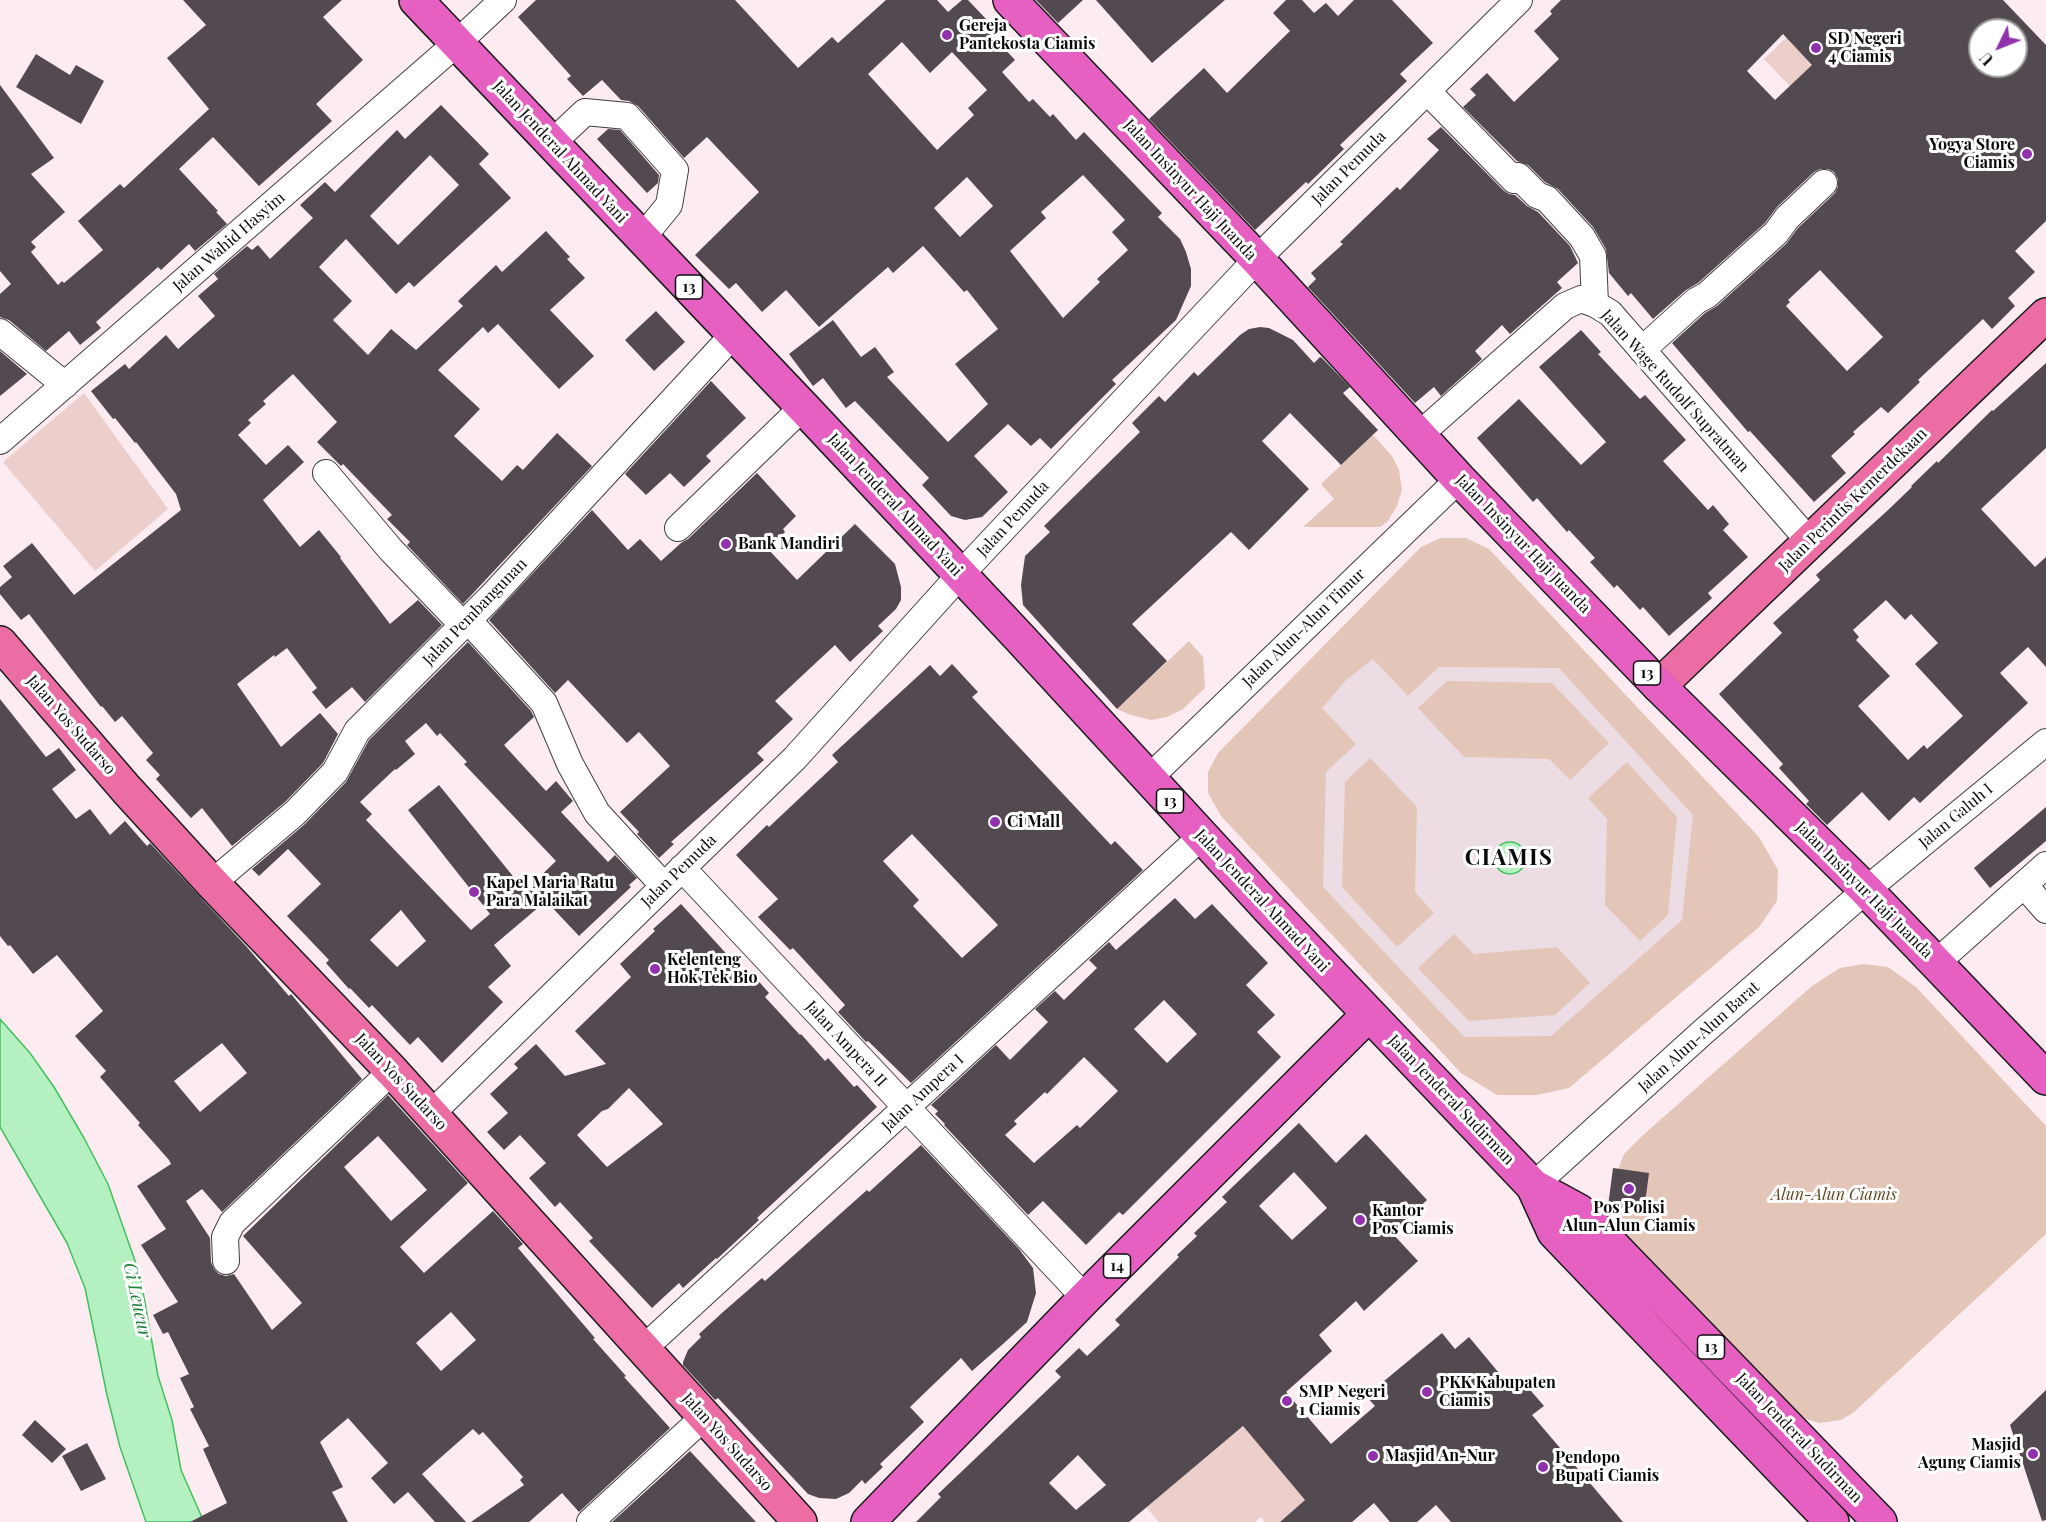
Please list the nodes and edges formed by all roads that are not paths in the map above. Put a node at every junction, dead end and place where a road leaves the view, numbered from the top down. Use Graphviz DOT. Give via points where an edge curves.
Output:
graph roads {
  1 [pos="416,0"];
  2 [pos="503,0"];
  3 [pos="1010,0"];
  4 [pos="1519,0"];
  5 [pos="457,44"];
  6 [pos="1427,91"];
  7 [pos="552,143"];
  8 [pos="1824,183"];
  9 [pos="642,238"];
  10 [pos="1257,260"];
  11 [pos="1595,304"];
  12 [pos="2046,315"];
  13 [pos="0,332"];
  14 [pos="734,335"];
  15 [pos="1642,350"];
  16 [pos="65,385"];
  17 [pos="802,407"];
  18 [pos="1419,435"];
  19 [pos="0,441"];
  20 [pos="326,473"];
  21 [pos="1459,479"];
  22 [pos="678,528"];
  23 [pos="1810,542"];
  24 [pos="960,576"];
  25 [pos="466,623"];
  26 [pos="0,643"];
  27 [pos="1659,686"];
  28 [pos="2044,747"];
  29 [pos="1149,778"];
  30 [pos="1202,836"];
  31 [pos="2046,865"];
  32 [pos="673,877"];
  33 [pos="212,883"];
  34 [pos="2024,885"];
  35 [pos="1866,890"];
  36 [pos="2046,910"];
  37 [pos="1936,963"];
  38 [pos="1369,1014"];
  39 [pos="392,1071"];
  40 [pos="2046,1078"];
  41 [pos="906,1108"];
  42 [pos="431,1114"];
  43 [pos="1533,1186"];
  44 [pos="226,1261"];
  45 [pos="1085,1298"];
  46 [pos="643,1349"];
  47 [pos="704,1417"];
  48 [pos="590,1522"];
  49 [pos="800,1522"];
  50 [pos="868,1522"];
  51 [pos="1832,1522"];
  52 [pos="1880,1522"];
  1 -- 5 [label="highway, Jalan Jenderal Ahmad Yani / 13"];
  2 -- 5 [label="street, Jalan Wahid Hasyim"];
  3 -- 10 [label="highway, Jalan Insinyur Haji Juanda / 13"];
  4 -- 6 [label="street, Jalan Pemuda"];
  5 -- 7 [label="highway, Jalan Jenderal Ahmad Yani / 13"];
  5 -- 16 [label="street, Jalan Wahid Hasyim"];
  6 -- 10 [label="street, Jalan Pemuda"];
  6 -- 11 [label="street" via="1514,180 1518,176 1537,195 1547,199 1582,237 1593,256"];
  7 -- 9 [label="highway, Jalan Jenderal Ahmad Yani / 13"];
  7 -- 9 [label="street" via="585,112 627,116 675,170 669,205"];
  8 -- 15 [label="street" via="1786,218 1776,233"];
  9 -- 14 [label="highway, Jalan Jenderal Ahmad Yani / 13"];
  10 -- 18 [label="highway, Jalan Insinyur Haji Juanda / 13"];
  10 -- 24 [label="street, Jalan Pemuda"];
  11 -- 15 [label="street, Jalan Wage Rudolf Supratman" via="1610,313"];
  11 -- 18 [label="street, Jalan Wage Rudolf Supratman" via="1581,299 1565,306"];
  12 -- 23 [label="main road, Jalan Perintis Kemerdekaan"];
  13 -- 16 [label="street"];
  14 -- 17 [label="highway, Jalan Jenderal Ahmad Yani / 13"];
  14 -- 25 [label="street, Jalan Pembangunan"];
  15 -- 23 [label="street, Jalan Wage Rudolf Supratman"];
  16 -- 19 [label="street, Jalan Wahid Hasyim"];
  17 -- 22 [label="street"];
  17 -- 24 [label="highway, Jalan Jenderal Ahmad Yani / 13"];
  18 -- 21 [label="highway, Jalan Insinyur Haji Juanda / 13"];
  20 -- 25 [label="street, Jalan Ampera II" via="391,550"];
  21 -- 27 [label="highway, Jalan Insinyur Haji Juanda / 13"];
  21 -- 29 [label="street, Jalan Alun-Alun Timur"];
  23 -- 27 [label="main road, Jalan Perintis Kemerdekaan"];
  24 -- 29 [label="highway, Jalan Jenderal Ahmad Yani / 13"];
  24 -- 32 [label="street, Jalan Pemuda" via="795,758"];
  25 -- 32 [label="street, Jalan Ampera II" via="544,703 570,764 597,813 611,830"];
  25 -- 33 [label="street, Jalan Pembangunan" via="357,731 335,772 295,813"];
  26 -- 33 [label="main road, Jalan Yos Sudarso"];
  27 -- 35 [label="highway, Jalan Insinyur Haji Juanda / 13"];
  28 -- 35 [label="street, Jalan Galuh I"];
  29 -- 30 [label="highway, Jalan Jenderal Ahmad Yani / 13"];
  30 -- 38 [label="highway, Jalan Jenderal Ahmad Yani / 13"];
  30 -- 41 [label="street, Jalan Ampera I"];
  31 -- 34 [label="street"];
  32 -- 41 [label="street, Jalan Ampera II"];
  32 -- 42 [label="street, Jalan Pemuda"];
  33 -- 39 [label="main road, Jalan Yos Sudarso"];
  34 -- 36 [label="street"];
  34 -- 37 [label="street"];
  35 -- 37 [label="highway, Jalan Insinyur Haji Juanda / 13"];
  35 -- 43 [label="street, Jalan Alun-Alun Barat"];
  37 -- 40 [label="highway, Jalan Insinyur Haji Juanda / 13"];
  38 -- 43 [label="highway, Jalan Jenderal Sudirman / 13"];
  38 -- 45 [label="highway, 14"];
  39 -- 42 [label="main road, Jalan Yos Sudarso"];
  39 -- 44 [label="street" via="232,1223 225,1237"];
  41 -- 45 [label="street, Jalan Ampera II"];
  41 -- 46 [label="street, Jalan Ampera I"];
  42 -- 46 [label="main road, Jalan Yos Sudarso"];
  43 -- 51 [label="highway, Jalan Jenderal Sudirman / 13" via="1554,1232"];
  43 -- 52 [label="highway, Jalan Jenderal Sudirman / 13" via="1579,1211"];
  45 -- 50 [label="highway, 14"];
  46 -- 47 [label="main road, Jalan Yos Sudarso"];
  47 -- 48 [label="street"];
  47 -- 49 [label="main road, Jalan Yos Sudarso"];
}
